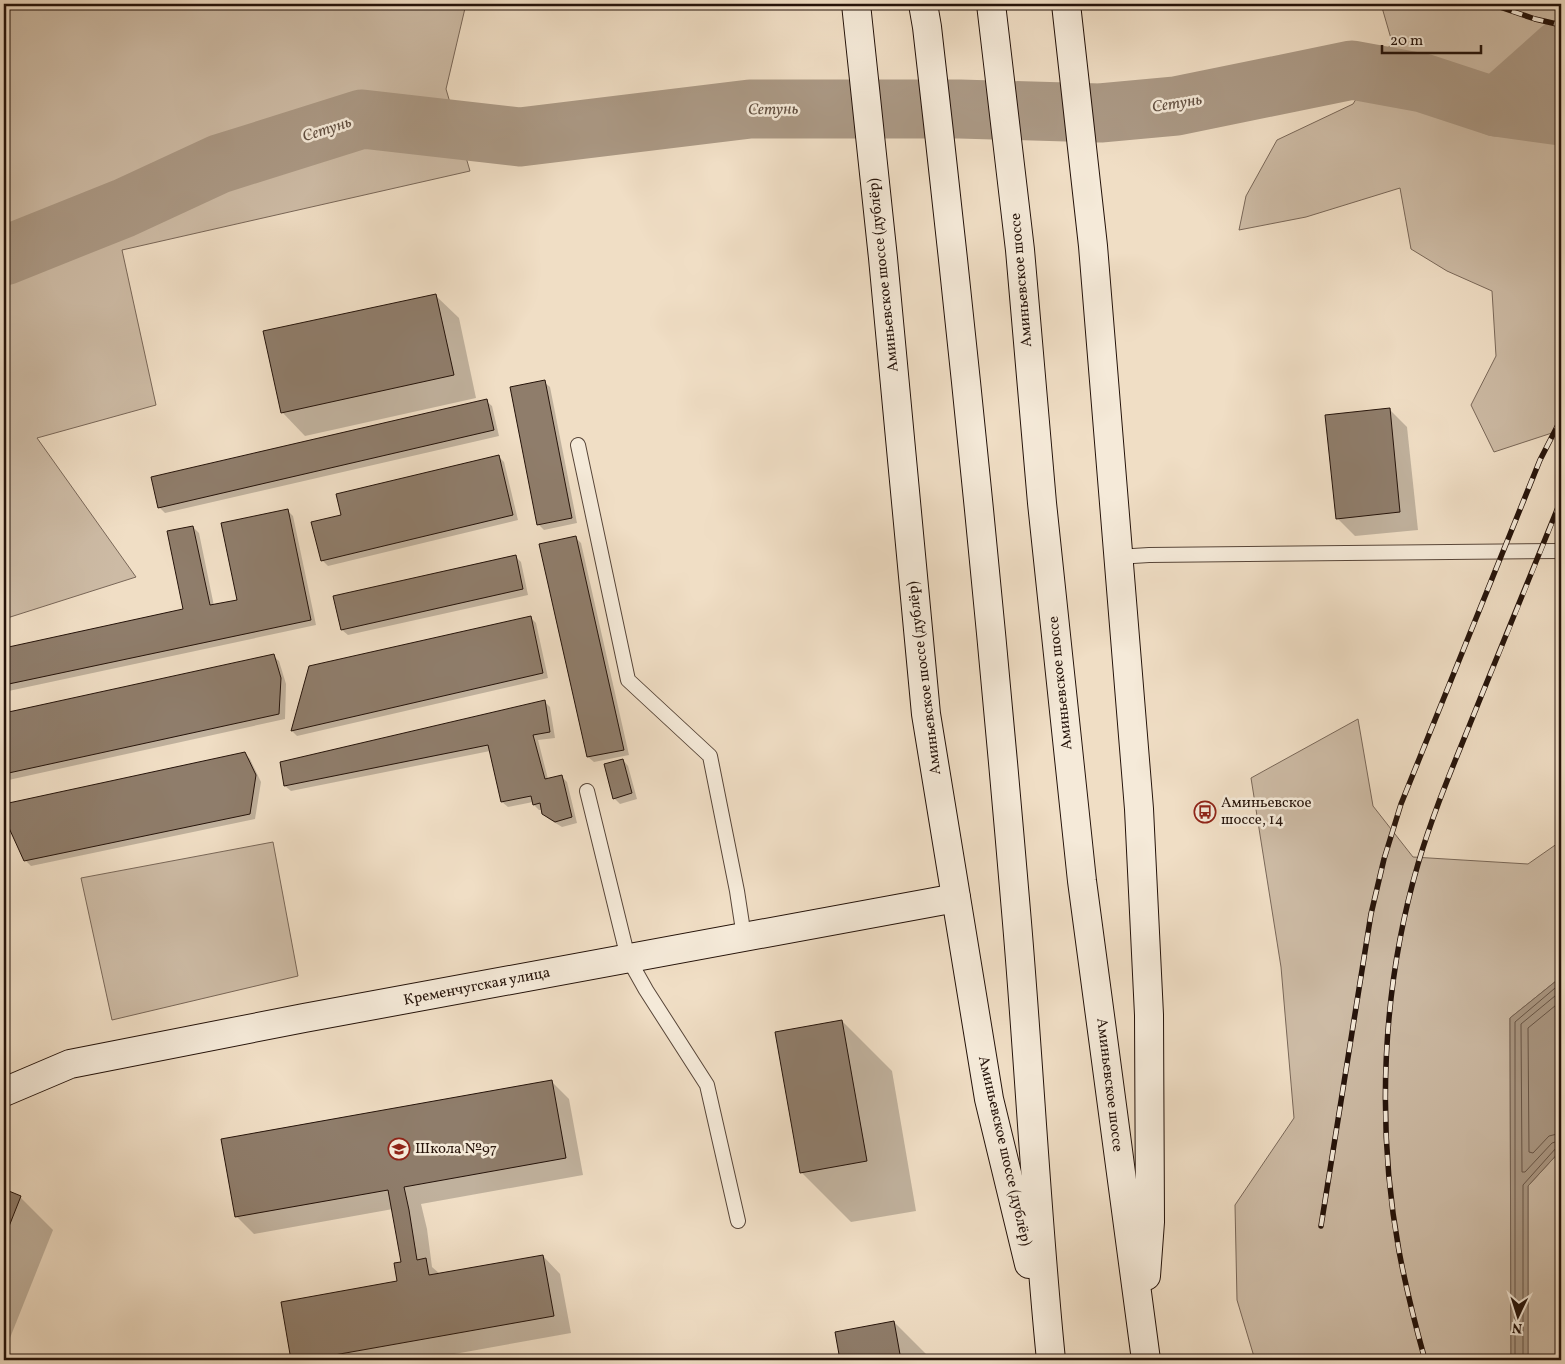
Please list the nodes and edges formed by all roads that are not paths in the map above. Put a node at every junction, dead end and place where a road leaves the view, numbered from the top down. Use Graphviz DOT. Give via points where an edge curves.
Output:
graph roads {
  1 [pos="923,4"];
  2 [pos="991,4"];
  3 [pos="1066,4"];
  4 [pos="857,7"];
  5 [pos="578,444"];
  6 [pos="1561,551"];
  7 [pos="1117,557"];
  8 [pos="587,791"];
  9 [pos="956,898"];
  10 [pos="744,937"];
  11 [pos="628,958"];
  12 [pos="4,1092"];
  13 [pos="738,1221"];
  14 [pos="1142,1333"];
  15 [pos="1050,1352"];
  16 [pos="1146,1360"];
  1 -- 15 [label="main road" via="954,257 979,506 1016,912"];
  2 -- 14 [label="main road, Аминьевское шоссе" via="1020,250 1042,503 1082,882"];
  3 -- 7 [label="main road" via="1093,246"];
  4 -- 9 [label="main road, Аминьевское шоссе (дублёр)" via="926,714"];
  5 -- 10 [label="lane" via="628,680 710,756"];
  6 -- 7 [label="lane"];
  7 -- 14 [label="main road" via="1138,809 1149,1015 1150,1222"];
  8 -- 11 [label="lane"];
  9 -- 10 [label="main road, Кременчугская улица"];
  9 -- 15 [label="main road, Аминьевское шоссе (дублёр)" via="989,1099"];
  10 -- 11 [label="main road, Кременчугская улица"];
  11 -- 12 [label="main road, Кременчугская улица" via="70,1064"];
  11 -- 13 [label="lane" via="707,1085"];
  14 -- 16 [label="main road, Аминьевское шоссе"];
}
